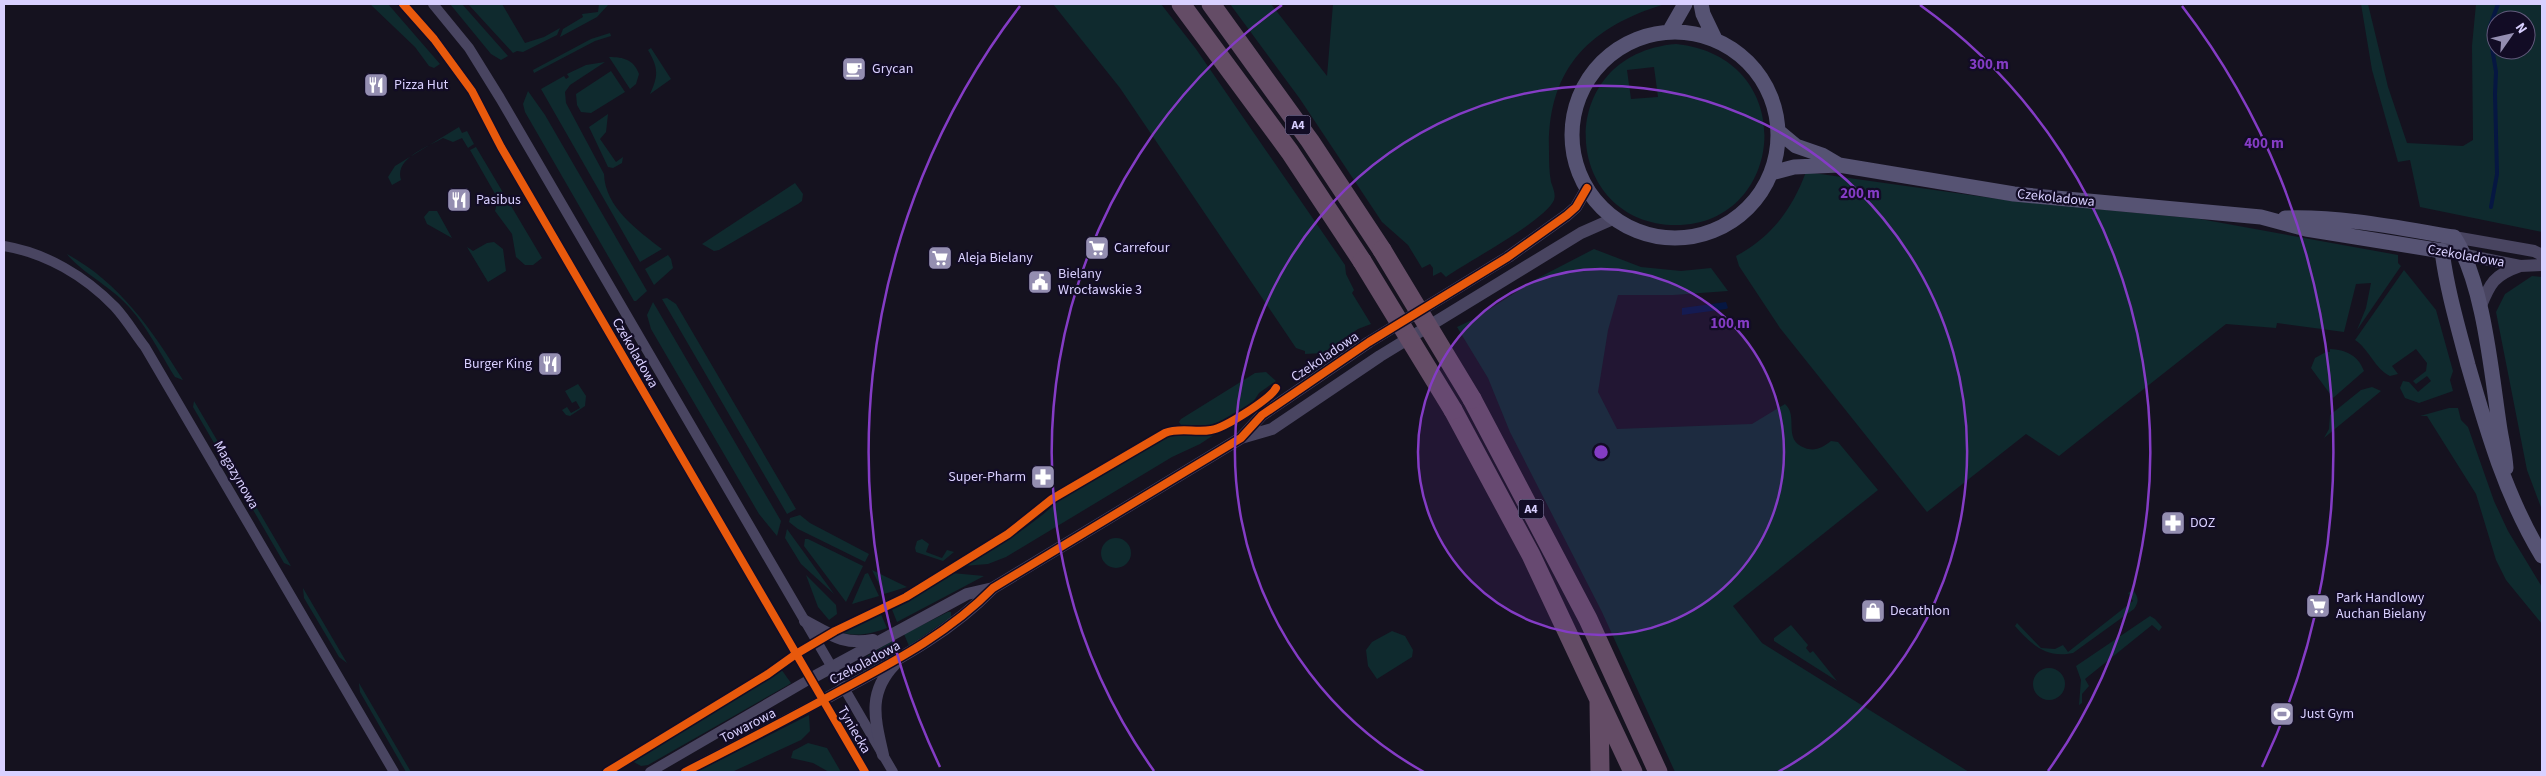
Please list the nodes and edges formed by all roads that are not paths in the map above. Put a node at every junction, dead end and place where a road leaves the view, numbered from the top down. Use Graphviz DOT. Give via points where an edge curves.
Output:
graph roads {
  1 [pos="404,4"];
  2 [pos="432,4"];
  3 [pos="1181,4"];
  4 [pos="1210,4"];
  5 [pos="1685,4"];
  6 [pos="1701,4"];
  7 [pos="1669,32"];
  8 [pos="1715,39"];
  9 [pos="1778,131"];
  10 [pos="1839,165"];
  11 [pos="1771,173"];
  12 [pos="1587,188"];
  13 [pos="1615,218"];
  14 [pos="2274,218"];
  15 [pos="2454,237"];
  16 [pos="4,246"];
  17 [pos="2442,251"];
  18 [pos="2466,254"];
  19 [pos="2542,255"];
  20 [pos="2542,265"];
  21 [pos="2520,266"];
  22 [pos="2480,308"];
  23 [pos="1241,438"];
  24 [pos="2507,484"];
  25 [pos="2542,556"];
  26 [pos="994,588"];
  27 [pos="805,621"];
  28 [pos="887,636"];
  29 [pos="901,659"];
  30 [pos="832,667"];
  31 [pos="810,679"];
  32 [pos="844,688"];
  33 [pos="1598,693"];
  34 [pos="823,700"];
  35 [pos="1612,724"];
  36 [pos="883,755"];
  37 [pos="1600,771"];
  38 [pos="394,772"];
  39 [pos="650,772"];
  40 [pos="684,772"];
  41 [pos="864,772"];
  42 [pos="893,772"];
  43 [pos="1626,772"];
  44 [pos="1633,772"];
  45 [pos="1658,772"];
  1 -- 31 [label="street, Czekoladowa" via="472,91 501,147"];
  2 -- 27 [label="street, Czekoladowa" via="469,48 500,98"];
  3 -- 33 [label="highway, A4, bridge" via="1290,152 1362,261 1452,410 1531,555"];
  4 -- 45 [label="highway, A4, bridge" via="1304,133 1382,250 1472,399 1588,619"];
  5 -- 7 [label="main road"];
  6 -- 8 [label="main road"];
  7 -- 8 [label="main road" via="1686,32"];
  7 -- 12 [label="main road" via="1638,39 1620,48 1600,64 1586,84 1579,99 1572,133 1577,164"];
  8 -- 9 [label="main road" via="1742,58 1761,78 1775,108"];
  9 -- 10 [label="main road, Czekoladowa" via="1798,147"];
  9 -- 11 [label="main road" via="1777,154"];
  10 -- 11 [label="main road, Czekoladowa" via="1794,167"];
  10 -- 14 [label="main road, Czekoladowa" via="2014,194"];
  11 -- 13 [label="main road" via="1746,210 1712,231 1684,237 1656,236 1629,227"];
  12 -- 13 [label="main road"];
  12 -- 23 [label="street, Czekoladowa" via="1567,215 1508,258 1369,342 1262,415"];
  13 -- 23 [label="street, Czekoladowa" via="1581,233 1380,356 1272,429"];
  14 -- 15 [label="main road, Czekoladowa" via="2360,222"];
  14 -- 17 [label="main road, Czekoladowa" via="2306,229"];
  15 -- 17 [label="street"];
  15 -- 18 [label="main road"];
  15 -- 19 [label="street, Czekoladowa"];
  16 -- 38 [label="street, Magazynowa" via="50,259 89,284 115,308 145,347"];
  17 -- 18 [label="street, Czekoladowa"];
  17 -- 24 [label="main road" via="2446,287 2495,457"];
  18 -- 21 [label="street, Czekoladowa"];
  18 -- 22 [label="main road"];
  20 -- 21 [label="street, Czekoladowa"];
  21 -- 22 [label="street" via="2497,276"];
  22 -- 24 [label="main road"];
  23 -- 26 [label="street, Czekoladowa"];
  24 -- 25 [label="main road"];
  26 -- 28 [label="street, Czekoladowa" via="967,594"];
  26 -- 29 [label="street, Czekoladowa" via="971,611"];
  27 -- 28 [label="street" via="839,640 857,643"];
  27 -- 30 [label="street, Czekoladowa"];
  28 -- 30 [label="street, Czekoladowa"];
  29 -- 32 [label="street, Czekoladowa"];
  29 -- 36 [label="street" via="881,682 875,700"];
  30 -- 31 [label="street, Czekoladowa"];
  30 -- 32 [label="street, Tyniecka"];
  31 -- 34 [label="street, Czekoladowa"];
  31 -- 39 [label="street, Towarowa"];
  32 -- 34 [label="street, Czekoladowa"];
  32 -- 36 [label="street, Tyniecka"];
  33 -- 35 [label="highway, A4"];
  33 -- 37 [label="highway"];
  34 -- 40 [label="street, Towarowa"];
  34 -- 41 [label="street, Tyniecka"];
  35 -- 43 [label="highway"];
  35 -- 44 [label="highway, A4"];
  36 -- 42 [label="street, Tyniecka"];
}
